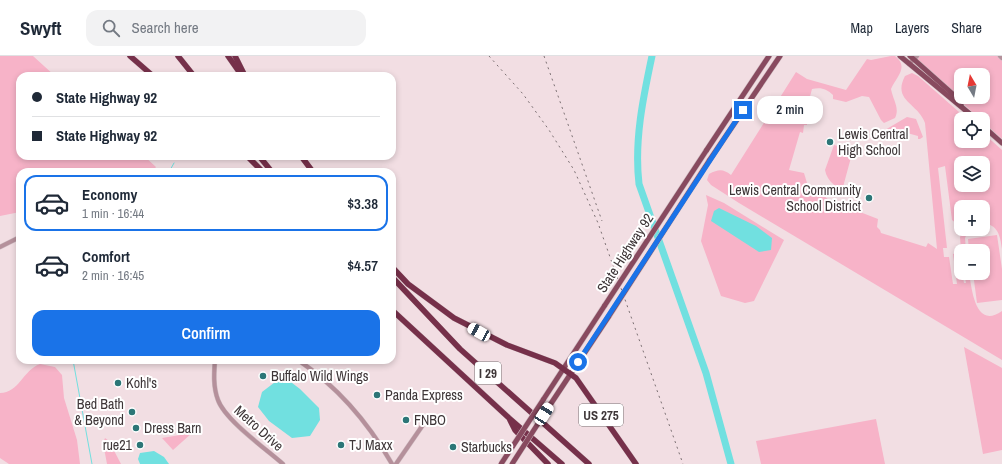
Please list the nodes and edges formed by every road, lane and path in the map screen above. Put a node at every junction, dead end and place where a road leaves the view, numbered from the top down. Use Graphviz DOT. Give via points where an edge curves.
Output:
graph roads {
  1 [pos="130,56"];
  2 [pos="178,56"];
  3 [pos="228,56"];
  4 [pos="235,56"];
  5 [pos="769,56"];
  6 [pos="780,56"];
  7 [pos="900,56"];
  8 [pos="914,57"];
  9 [pos="909,64"];
  10 [pos="148,72"];
  11 [pos="191,72"];
  12 [pos="241,72"];
  13 [pos="242,72"];
  14 [pos="963,108"];
  15 [pos="968,112"];
  16 [pos="990,132"];
  17 [pos="1002,143"];
  18 [pos="251,160"];
  19 [pos="262,160"];
  20 [pos="258,168"];
  21 [pos="269,168"];
  22 [pos="16,239"];
  23 [pos="0,248"];
  24 [pos="396,271"];
  25 [pos="396,281"];
  26 [pos="396,314"];
  27 [pos="215,364"];
  28 [pos="303,364"];
  29 [pos="563,369"];
  30 [pos="570,374"];
  31 [pos="427,418"];
  32 [pos="509,418"];
  33 [pos="283,464"];
  34 [pos="392,464"];
  35 [pos="396,464"];
  36 [pos="502,464"];
  37 [pos="512,464"];
  38 [pos="548,464"];
  39 [pos="562,464"];
  40 [pos="589,464"];
  41 [pos="636,464"];
  1 -- 10 [label="highway"];
  2 -- 11 [label="highway"];
  3 -- 12 [label="highway"];
  4 -- 13 [label="highway"];
  5 -- 29 [label="main road, State Highway 92, bridge"];
  6 -- 30 [label="main road, State Highway 92, bridge"];
  7 -- 9 [label="main road"];
  8 -- 9 [label="street"];
  8 -- 14 [label="main road"];
  9 -- 14 [label="main road"];
  14 -- 15 [label="main road"];
  16 -- 17 [label="main road"];
  18 -- 20 [label="highway"];
  19 -- 21 [label="highway"];
  22 -- 23 [label="street"];
  24 -- 29 [label="highway" via="408,284 454,318 493,338 555,363"];
  25 -- 40 [label="highway, I 29" via="460,349"];
  26 -- 32 [label="highway, I 29"];
  27 -- 33 [label="street, Metro Drive" via="215,389 221,406"];
  28 -- 34 [label="street" via="332,386 357,412 378,439"];
  29 -- 30 [label="highway, US 275"];
  29 -- 36 [label="main road, State Highway 92, bridge"];
  30 -- 37 [label="main road, State Highway 92, bridge"];
  30 -- 41 [label="highway, US 275" via="576,378"];
  31 -- 35 [label="street"];
  32 -- 38 [label="highway" via="515,430"];
  32 -- 39 [label="highway, I 29"];
}
